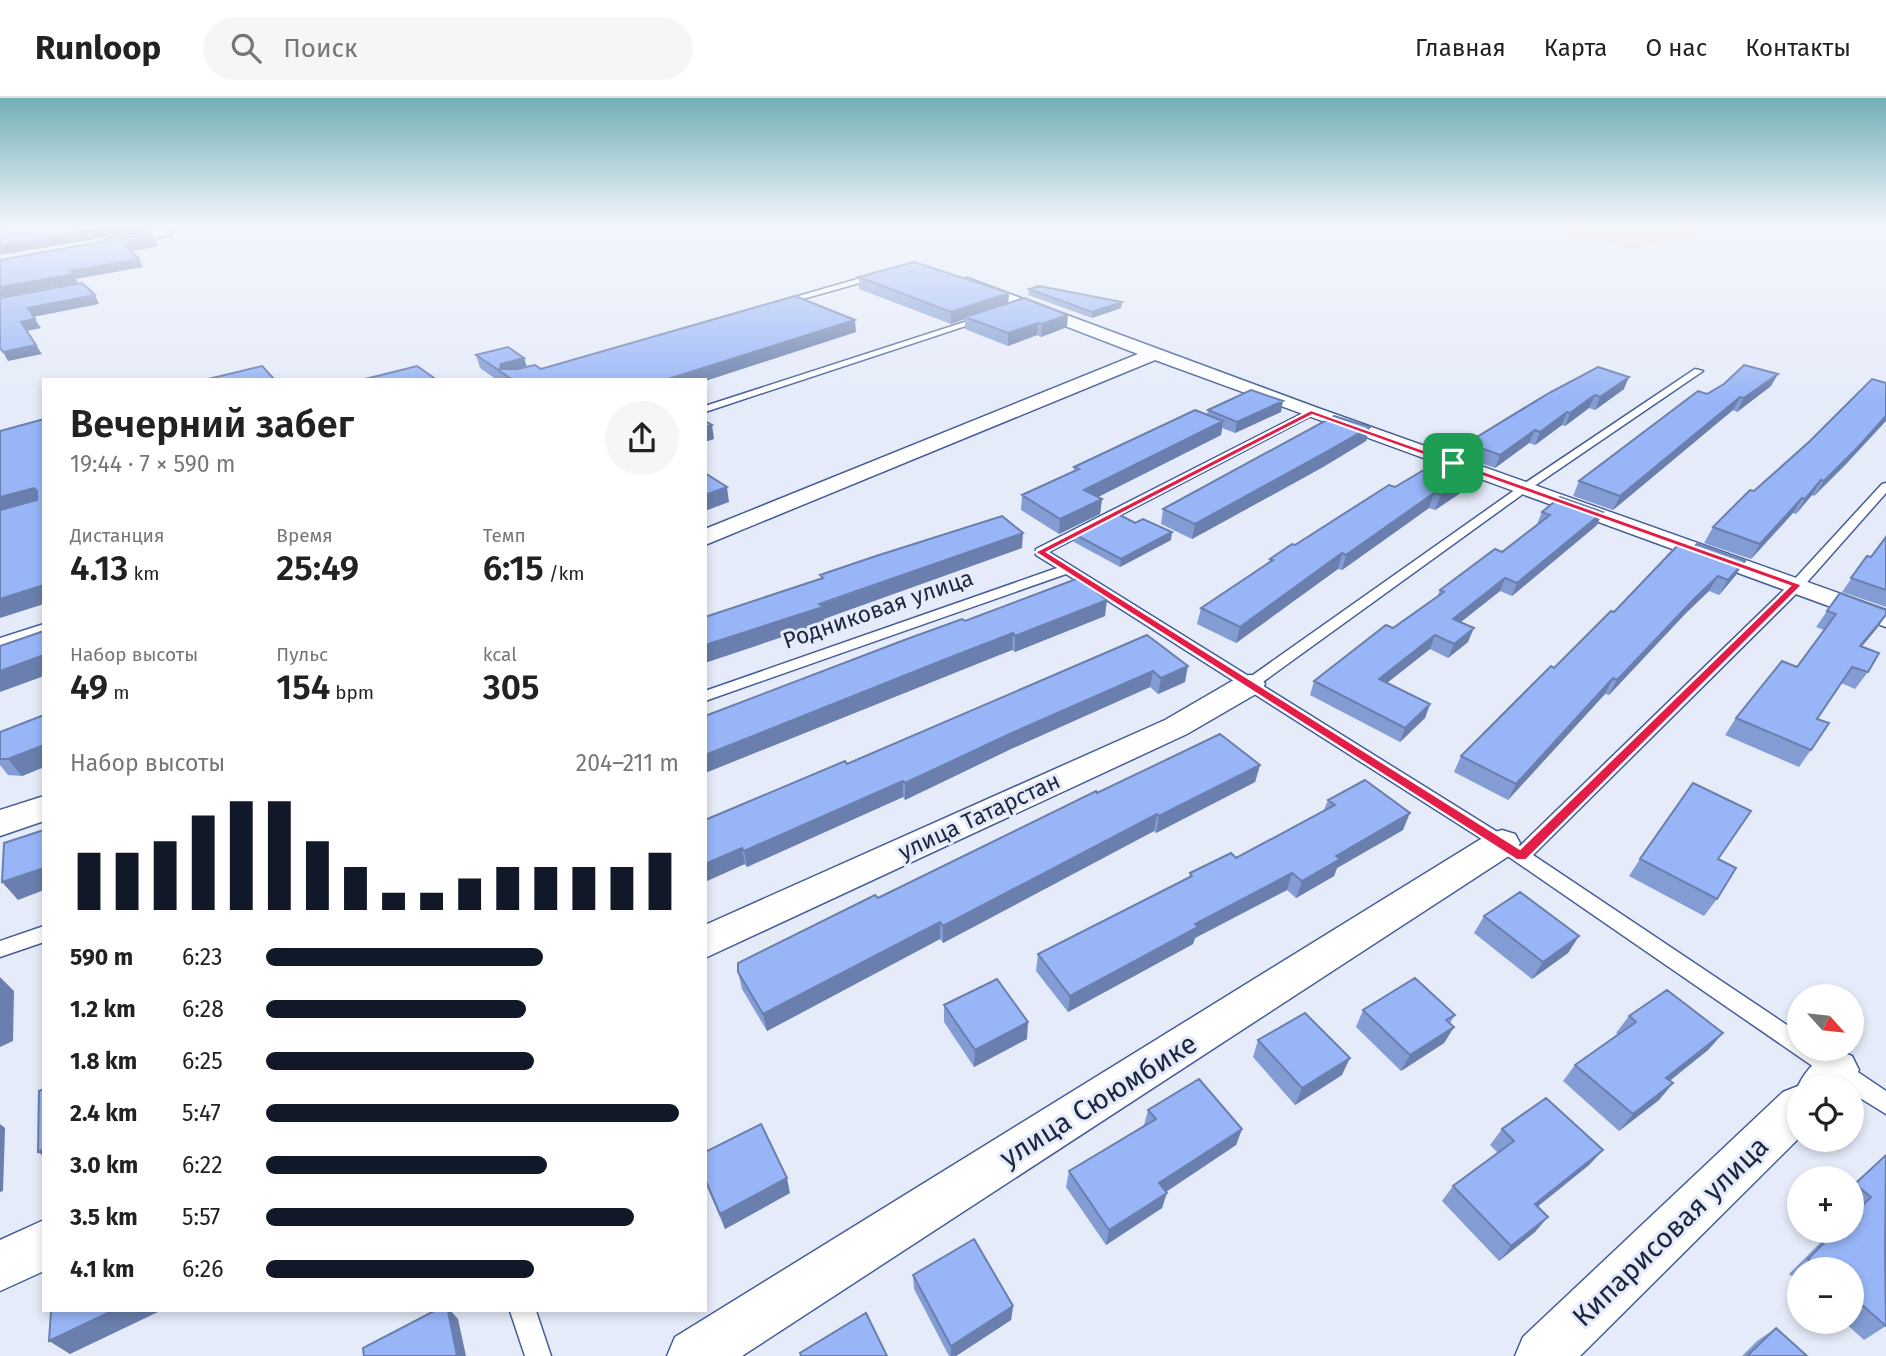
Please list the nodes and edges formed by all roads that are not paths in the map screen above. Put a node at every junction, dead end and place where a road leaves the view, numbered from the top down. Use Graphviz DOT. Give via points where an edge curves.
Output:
graph roads {
  1 [pos="847,284"];
  2 [pos="970,284"];
  3 [pos="1030,304"];
  4 [pos="765,307"];
  5 [pos="1004,313"];
  6 [pos="991,317"];
  7 [pos="1156,353"];
  8 [pos="1698,371"];
  9 [pos="707,408"];
  10 [pos="1311,412"];
  11 [pos="1886,486"];
  12 [pos="1523,489"];
  13 [pos="707,537"];
  14 [pos="1067,569"];
  15 [pos="1796,586"];
  16 [pos="1886,619"];
  17 [pos="42,629"];
  18 [pos="0,643"];
  19 [pos="1250,684"];
  20 [pos="707,695"];
  21 [pos="42,809"];
  22 [pos="0,823"];
  23 [pos="1511,850"];
  24 [pos="42,934"];
  25 [pos="707,941"];
  26 [pos="0,949"];
  27 [pos="1787,1037"];
  28 [pos="1820,1068"];
  29 [pos="1886,1104"];
  30 [pos="1787,1119"];
  31 [pos="42,1246"];
  32 [pos="0,1266"];
  33 [pos="523,1312"];
  34 [pos="538,1356"];
  35 [pos="694,1356"];
  36 [pos="1542,1356"];
  1 -- 4 [label="lane"];
  2 -- 3 [label="street"];
  3 -- 5 [label="lane"];
  3 -- 7 [label="street"];
  6 -- 9 [label="lane"];
  7 -- 10 [label="street"];
  7 -- 13 [label="street"];
  8 -- 12 [label="lane"];
  10 -- 12 [label="street"];
  10 -- 14 [label="lane" via="1040,552"];
  11 -- 15 [label="lane"];
  12 -- 15 [label="street"];
  12 -- 19 [label="lane"];
  14 -- 19 [label="lane"];
  14 -- 20 [label="lane, Родниковая улица"];
  15 -- 16 [label="street"];
  15 -- 23 [label="lane"];
  17 -- 18 [label="lane"];
  19 -- 23 [label="lane"];
  19 -- 25 [label="street, улица Татарстан" via="1176,727"];
  21 -- 22 [label="street"];
  23 -- 27 [label="lane"];
  23 -- 35 [label="street, улица Сююмбике"];
  24 -- 26 [label="lane"];
  28 -- 29 [label="lane"];
  30 -- 36 [label="street, Кипарисовая улица"];
  31 -- 32 [label="street"];
  33 -- 34 [label="lane"];
}
